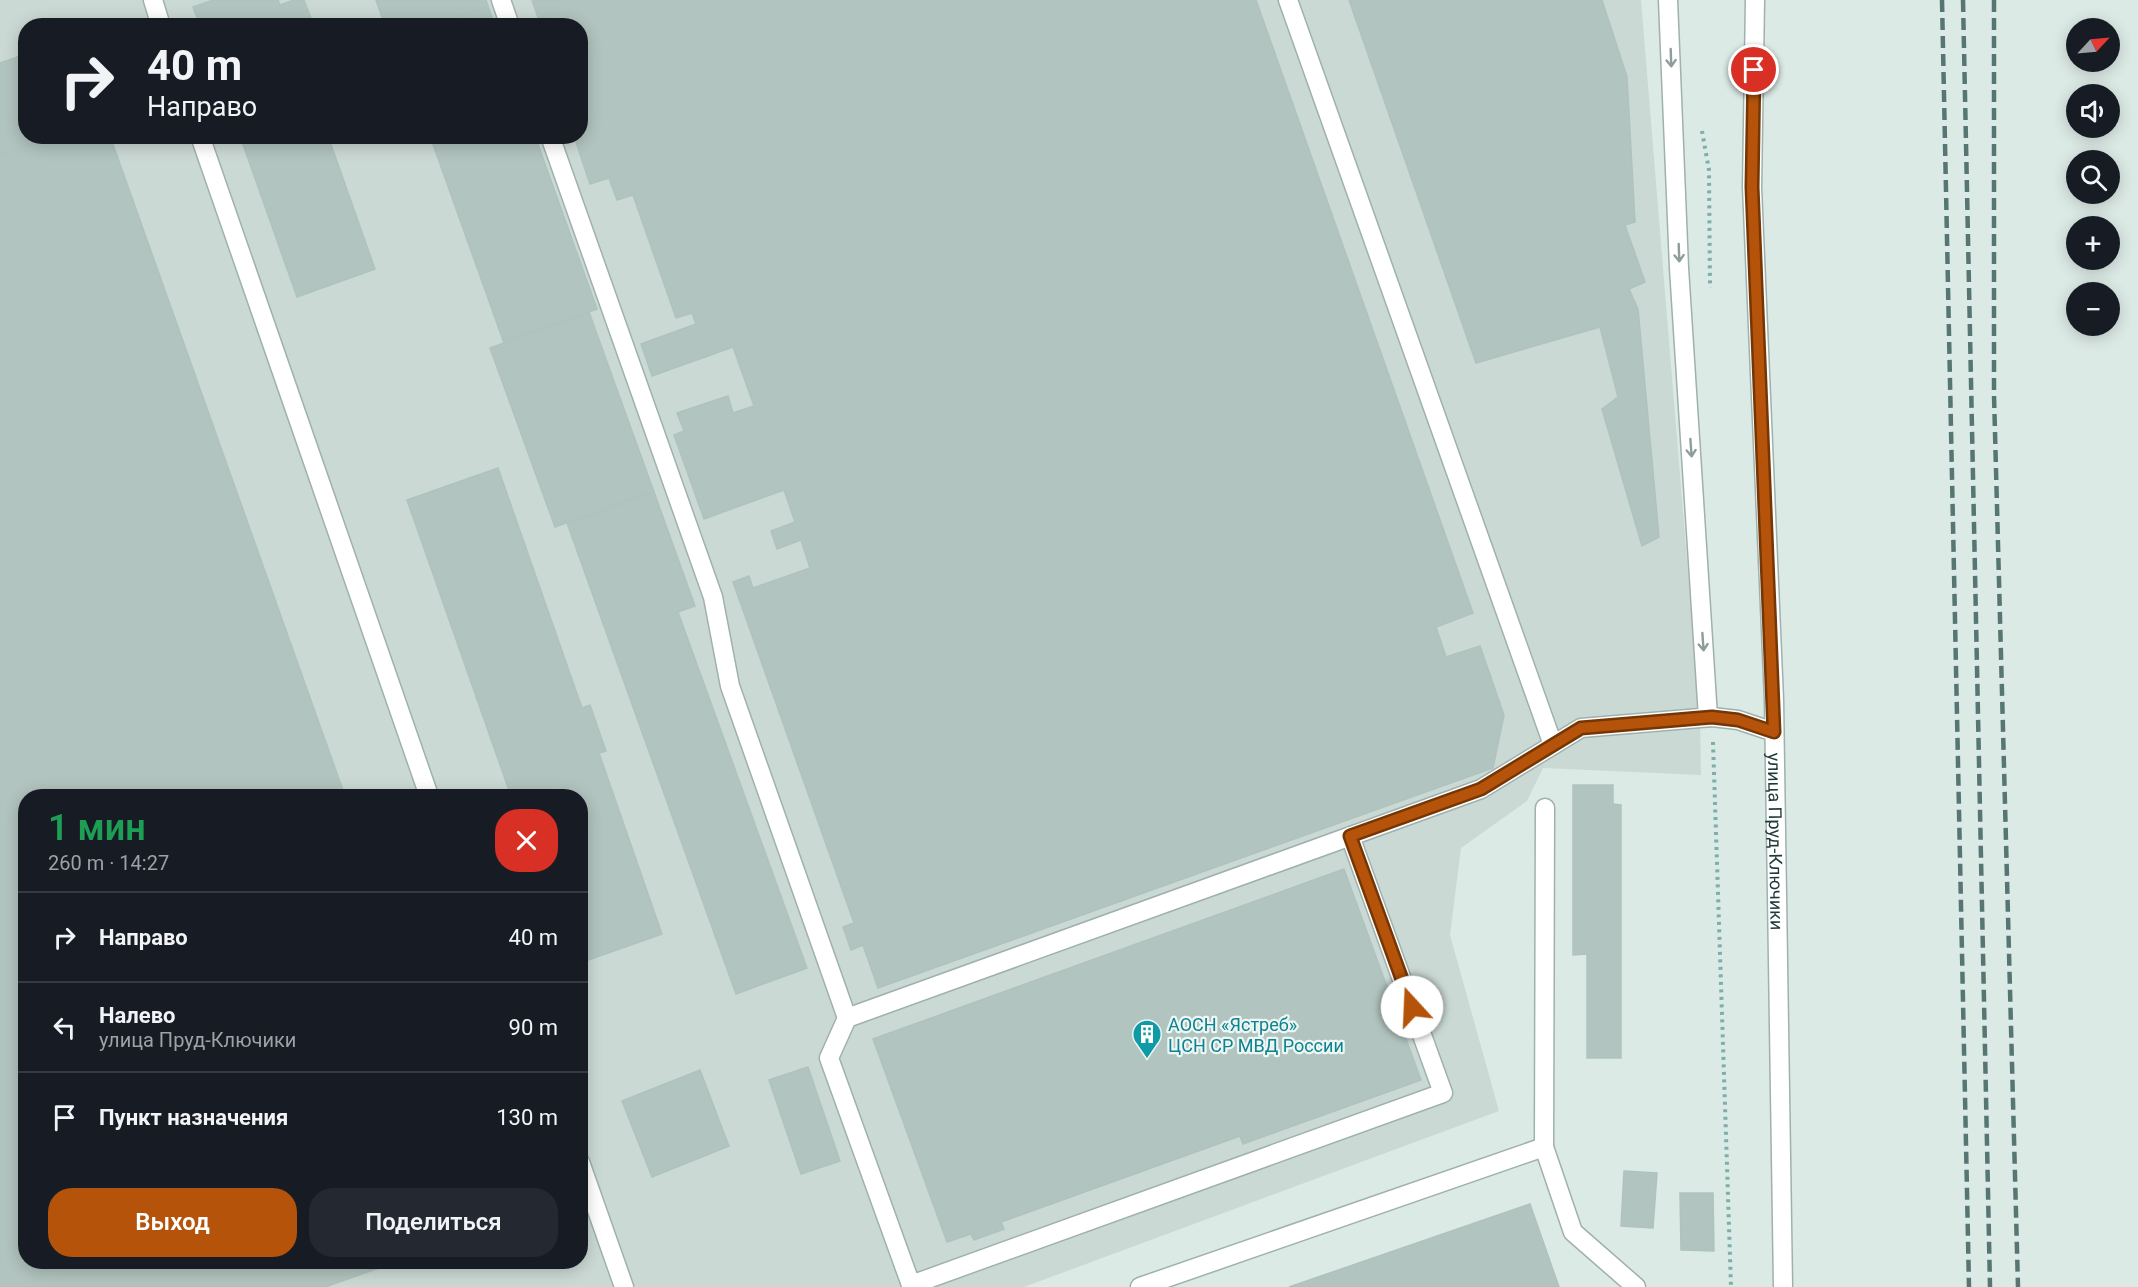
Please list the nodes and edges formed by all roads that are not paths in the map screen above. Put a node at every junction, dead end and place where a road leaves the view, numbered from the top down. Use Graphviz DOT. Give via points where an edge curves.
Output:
graph roads {
  1 [pos="153,0"];
  2 [pos="501,0"];
  3 [pos="1288,0"];
  4 [pos="1668,0"];
  5 [pos="1755,0"];
  6 [pos="159,18"];
  7 [pos="507,18"];
  8 [pos="203,144"];
  9 [pos="553,144"];
  10 [pos="1708,717"];
  11 [pos="1774,732"];
  12 [pos="1553,745"];
  13 [pos="427,789"];
  14 [pos="1545,808"];
  15 [pos="1350,836"];
  16 [pos="847,1018"];
  17 [pos="1544,1147"];
  18 [pos="588,1185"];
  19 [pos="624,1287"];
  20 [pos="1140,1287"];
  21 [pos="1636,1287"];
  22 [pos="1783,1287"];
  1 -- 6 [label="street"];
  2 -- 7 [label="street"];
  3 -- 12 [label="street"];
  4 -- 10 [label="street, one-way"];
  5 -- 11 [label="street, улица Пруд-Ключики" via="1752,187"];
  8 -- 13 [label="street"];
  9 -- 16 [label="street" via="714,597 730,686"];
  10 -- 11 [label="street" via="1738,720"];
  10 -- 12 [label="street" via="1581,728"];
  11 -- 22 [label="street, улица Пруд-Ключики"];
  12 -- 15 [label="street" via="1481,789"];
  14 -- 17 [label="street"];
  15 -- 16 [label="street"];
  15 -- 16 [label="street" via="1443,1093 911,1285 828,1058"];
  17 -- 20 [label="street"];
  17 -- 21 [label="street" via="1573,1232"];
  18 -- 19 [label="street"];
}
